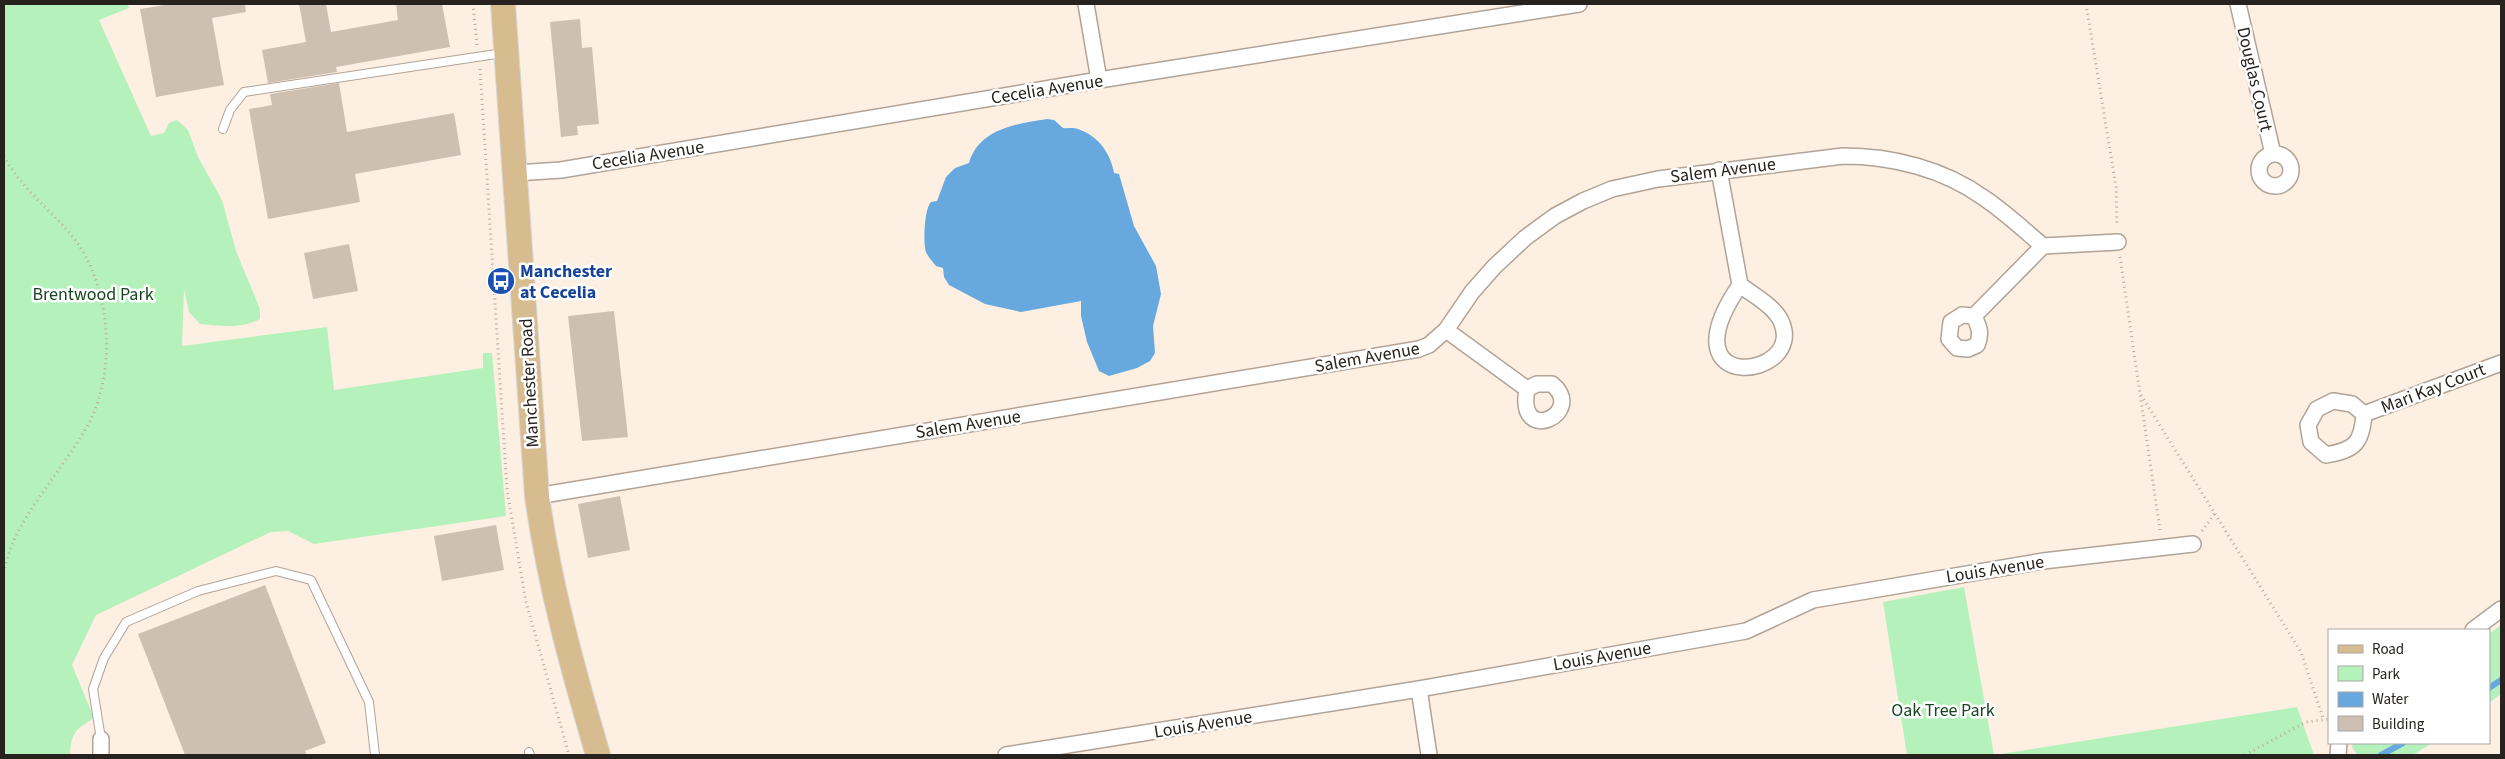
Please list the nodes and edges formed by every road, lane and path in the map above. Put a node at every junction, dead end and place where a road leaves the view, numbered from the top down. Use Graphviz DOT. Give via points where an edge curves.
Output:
graph roads {
  1 [pos="503,4"];
  2 [pos="1086,4"];
  3 [pos="1579,4"];
  4 [pos="2086,4"];
  5 [pos="2238,4"];
  6 [pos="508,53"];
  7 [pos="1099,80"];
  8 [pos="223,129"];
  9 [pos="2273,154"];
  10 [pos="4,156"];
  11 [pos="1719,170"];
  12 [pos="516,173"];
  13 [pos="2118,242"];
  14 [pos="2043,246"];
  15 [pos="1740,286"];
  16 [pos="1974,316"];
  17 [pos="1446,330"];
  18 [pos="2501,362"];
  19 [pos="1526,389"];
  20 [pos="2140,392"];
  21 [pos="2364,414"];
  22 [pos="537,496"];
  23 [pos="2193,544"];
  24 [pos="2162,546"];
  25 [pos="4,571"];
  26 [pos="2501,609"];
  27 [pos="2474,629"];
  28 [pos="1419,689"];
  29 [pos="2324,718"];
  30 [pos="2328,719"];
  31 [pos="101,740"];
  32 [pos="100,755"];
  33 [pos="375,755"];
  34 [pos="598,755"];
  35 [pos="1006,755"];
  36 [pos="1429,755"];
  37 [pos="2245,755"];
  1 -- 6 [label="main road, Manchester Road"];
  2 -- 7 [label="street"];
  3 -- 7 [label="street, Cecelia Avenue"];
  4 -- 13 [label="path" via="2116,187"];
  5 -- 9 [label="street, Douglas Court"];
  6 -- 8 [label="lane" via="244,92 230,110"];
  6 -- 12 [label="main road, Manchester Road"];
  7 -- 12 [label="street, Cecelia Avenue" via="561,170"];
  10 -- 25 [label="path" via="20,181 62,224 86,257 97,282 107,335 103,376 90,420 27,515 14,539"];
  11 -- 14 [label="street, Salem Avenue" via="1843,156 1866,156 1914,165 1984,197"];
  11 -- 15 [label="street"];
  11 -- 17 [label="street, Salem Avenue" via="1612,189 1555,216 1494,267"];
  12 -- 22 [label="main road, Manchester Road"];
  13 -- 14 [label="street"];
  13 -- 20 [label="path"];
  14 -- 16 [label="street"];
  15 -- 15 [label="street" via="1727,304 1715,340 1720,357 1731,366 1754,368 1774,359 1782,348 1784,334 1781,320 1766,304"];
  17 -- 19 [label="street"];
  17 -- 22 [label="street, Salem Avenue" via="1419,350"];
  18 -- 21 [label="street, Mari Kay Court"];
  20 -- 24 [label="path"];
  20 -- 29 [label="path" via="2301,652"];
  22 -- 34 [label="main road, Manchester Road" via="561,621"];
  23 -- 24 [label="street, Louis Avenue"];
  24 -- 28 [label="street, Louis Avenue" via="2043,561 1813,600 1746,631"];
  26 -- 27 [label="street"];
  28 -- 35 [label="street, Louis Avenue"];
  28 -- 36 [label="street"];
  29 -- 30 [label="path"];
  29 -- 37 [label="path" via="2306,722"];
  31 -- 32 [label="street"];
  31 -- 33 [label="lane" via="94,689 104,658 126,622 198,591 276,571 311,580 369,702"];
}
